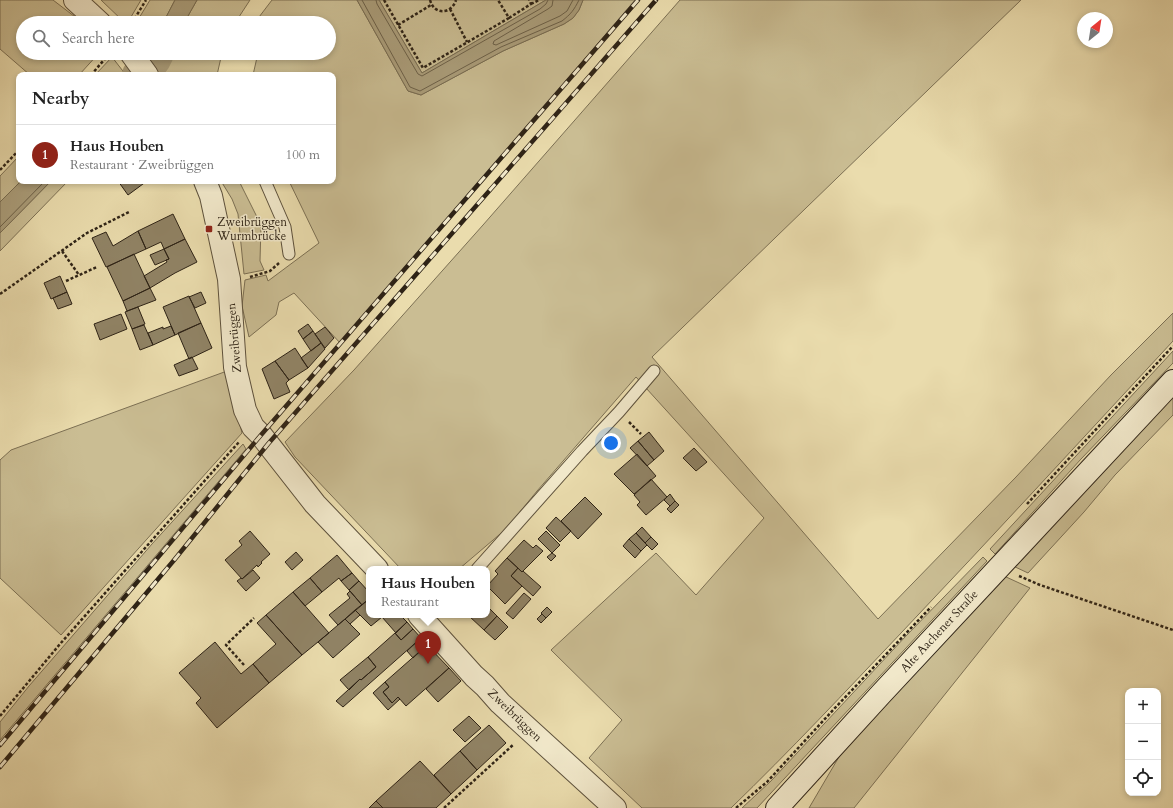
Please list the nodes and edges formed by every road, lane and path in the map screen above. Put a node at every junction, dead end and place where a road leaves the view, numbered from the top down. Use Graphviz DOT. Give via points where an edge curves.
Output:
graph roads {
  1 [pos="75,0"];
  2 [pos="146,0"];
  3 [pos="384,0"];
  4 [pos="430,0"];
  5 [pos="456,0"];
  6 [pos="498,0"];
  7 [pos="529,0"];
  8 [pos="538,0"];
  9 [pos="531,4"];
  10 [pos="431,5"];
  11 [pos="450,9"];
  12 [pos="92,16"];
  13 [pos="136,16"];
  14 [pos="509,18"];
  15 [pos="398,25"];
  16 [pos="467,42"];
  17 [pos="104,60"];
  18 [pos="136,60"];
  19 [pos="94,72"];
  20 [pos="145,72"];
  21 [pos="16,153"];
  22 [pos="0,170"];
  23 [pos="206,184"];
  24 [pos="266,184"];
  25 [pos="129,212"];
  26 [pos="62,251"];
  27 [pos="289,254"];
  28 [pos="97,266"];
  29 [pos="79,275"];
  30 [pos="229,279"];
  31 [pos="66,281"];
  32 [pos="0,294"];
  33 [pos="1173,346"];
  34 [pos="654,371"];
  35 [pos="1173,380"];
  36 [pos="253,427"];
  37 [pos="1024,508"];
  38 [pos="1000,565"];
  39 [pos="373,566"];
  40 [pos="480,566"];
  41 [pos="932,606"];
  42 [pos="254,618"];
  43 [pos="422,618"];
  44 [pos="1173,630"];
  45 [pos="244,665"];
  46 [pos="0,716"];
  47 [pos="529,730"];
  48 [pos="444,808"];
  49 [pos="615,808"];
  50 [pos="736,808"];
  51 [pos="778,808"];
  1 -- 12 [label="street"];
  2 -- 13 [label="path"];
  3 -- 15 [label="path"];
  4 -- 10 [label="path"];
  5 -- 11 [label="path"];
  6 -- 14 [label="path"];
  7 -- 9 [label="path"];
  8 -- 9 [label="path"];
  9 -- 14 [label="path"];
  10 -- 11 [label="path" via="439,12"];
  10 -- 15 [label="path"];
  11 -- 16 [label="path"];
  14 -- 16 [label="path"];
  15 -- 16 [label="path" via="423,68"];
  17 -- 19 [label="path"];
  18 -- 20 [label="street"];
  21 -- 22 [label="path"];
  23 -- 30 [label="street, Zweibrüggen"];
  24 -- 27 [label="lane" via="285,227"];
  25 -- 26 [label="path" via="87,233"];
  26 -- 29 [label="path"];
  26 -- 32 [label="path"];
  27 -- 30 [label="path" via="270,271"];
  28 -- 29 [label="path"];
  29 -- 31 [label="path"];
  30 -- 36 [label="street, Zweibrüggen" via="235,367 244,410"];
  33 -- 37 [label="path"];
  34 -- 40 [label="lane"];
  35 -- 38 [label="street, Alte Aachener Straße"];
  36 -- 39 [label="street, Zweibrüggen" via="315,504"];
  36 -- 46 [label="path" via="60,644"];
  38 -- 44 [label="path" via="1040,585"];
  38 -- 51 [label="street, Alte Aachener Straße"];
  41 -- 50 [label="path" via="767,782"];
  42 -- 45 [label="path" via="226,644"];
  43 -- 47 [label="street, Zweibrüggen" via="474,676"];
  47 -- 48 [label="path"];
  47 -- 49 [label="street, Zweibrüggen"];
}
